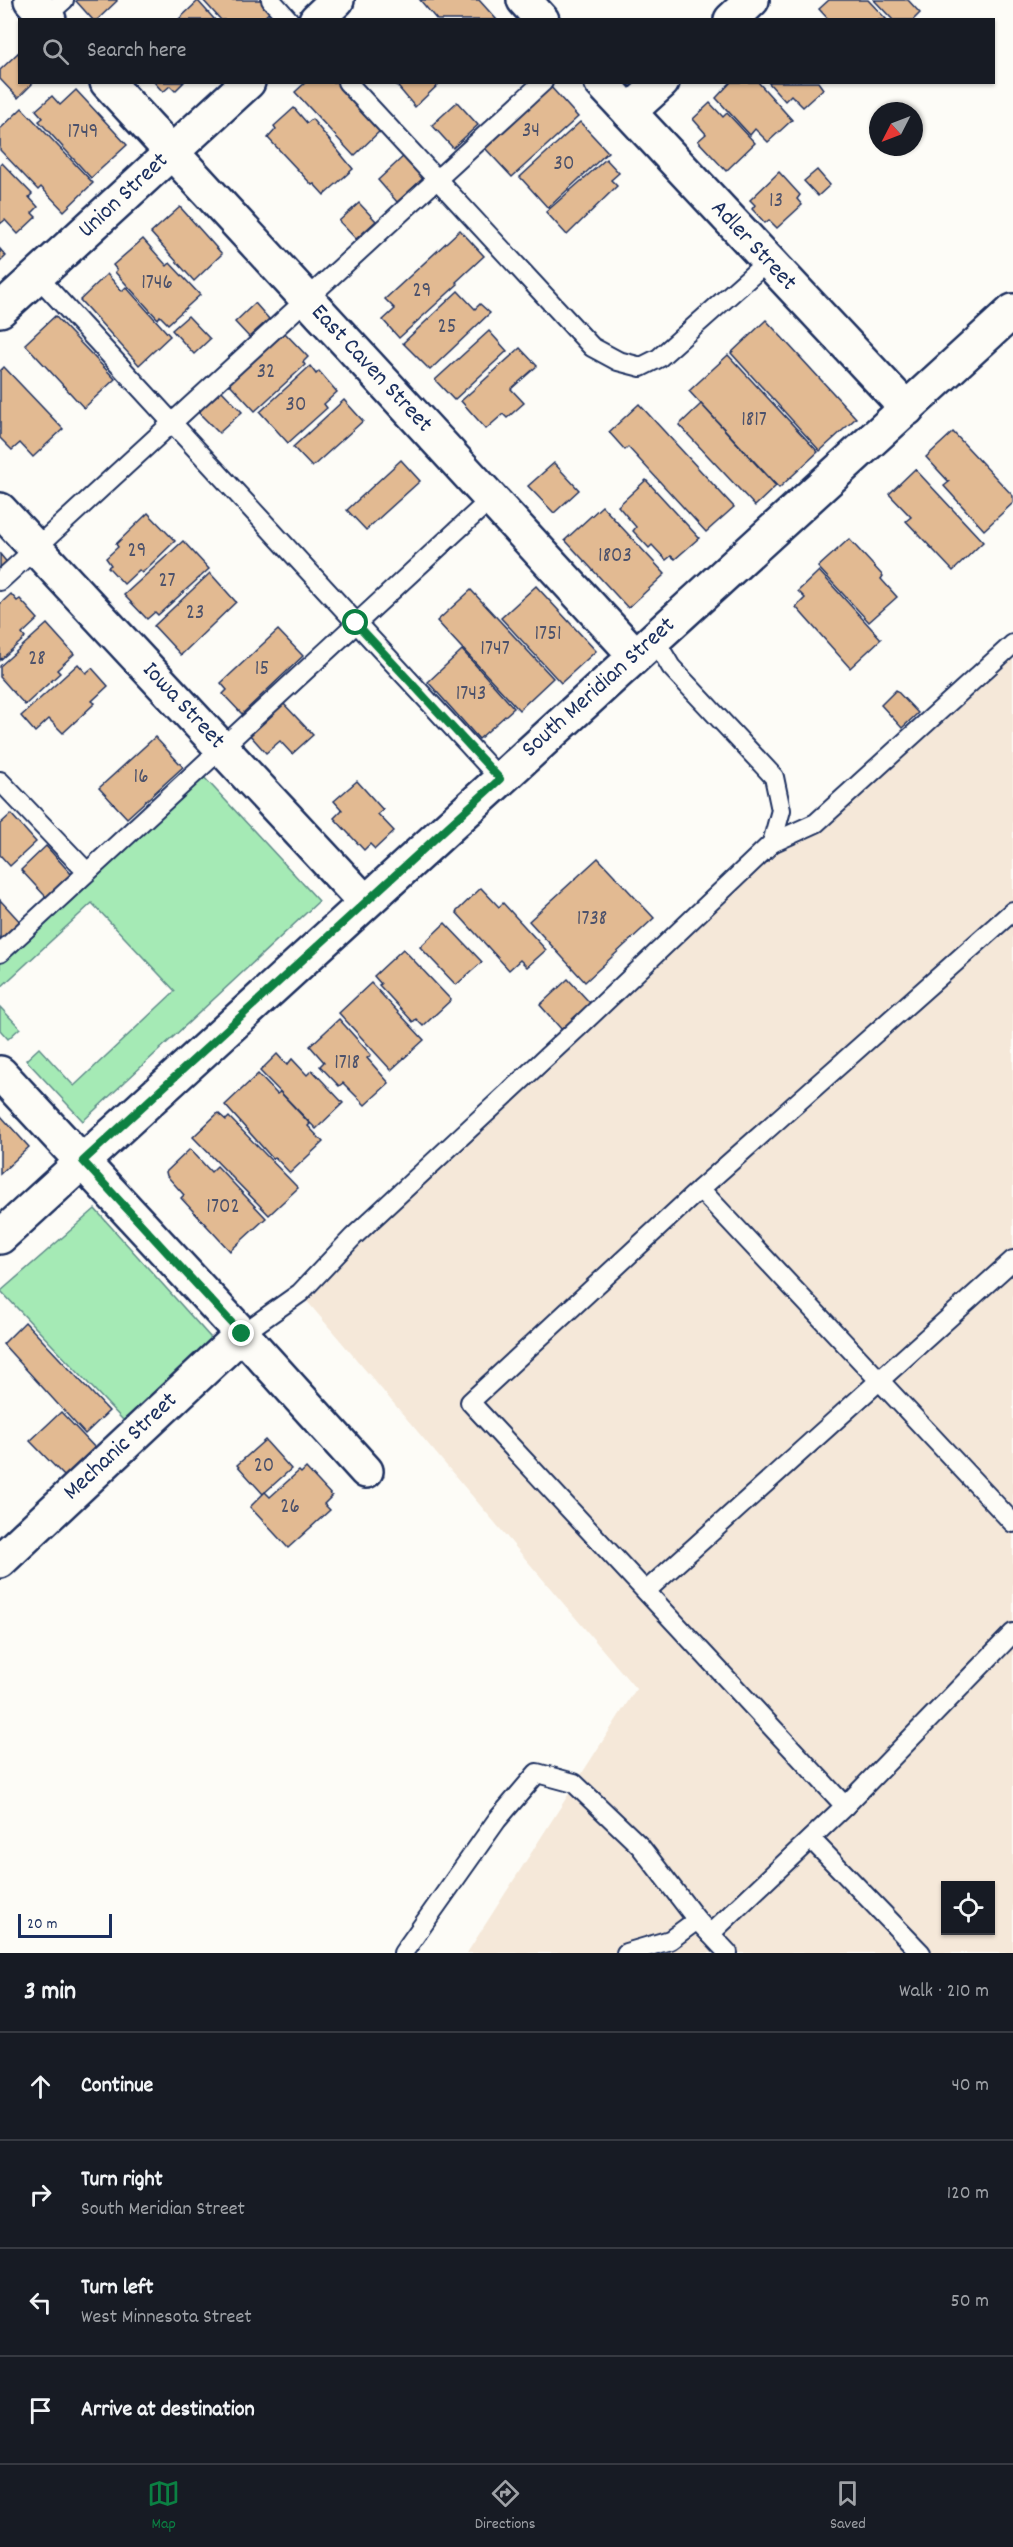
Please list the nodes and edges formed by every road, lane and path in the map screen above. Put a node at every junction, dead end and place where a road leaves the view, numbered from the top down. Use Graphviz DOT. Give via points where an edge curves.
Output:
graph roads {
  1 [pos="271,0"];
  2 [pos="338,0"];
  3 [pos="524,0"];
  4 [pos="752,0"];
  5 [pos="287,18"];
  6 [pos="318,18"];
  7 [pos="540,18"];
  8 [pos="733,18"];
  9 [pos="109,84"];
  10 [pos="246,84"];
  11 [pos="349,84"];
  12 [pos="541,84"];
  13 [pos="603,84"];
  14 [pos="660,84"];
  15 [pos="629,112"];
  16 [pos="172,152"];
  17 [pos="436,179"];
  18 [pos="768,261"];
  19 [pos="37,276"];
  20 [pos="306,298"];
  21 [pos="0,310"];
  22 [pos="1013,311"];
  23 [pos="906,409"];
  24 [pos="172,422"];
  25 [pos="491,498"];
  26 [pos="0,510"];
  27 [pos="35,548"];
  28 [pos="0,581"];
  29 [pos="356,623"];
  30 [pos="1013,644"];
  31 [pos="644,646"];
  32 [pos="221,748"];
  33 [pos="500,779"];
  34 [pos="0,781"];
  35 [pos="772,843"];
  36 [pos="87,872"];
  37 [pos="365,902"];
  38 [pos="1013,911"];
  39 [pos="0,952"];
  40 [pos="0,1073"];
  41 [pos="83,1161"];
  42 [pos="700,1189"];
  43 [pos="0,1237"];
  44 [pos="1013,1260"];
  45 [pos="242,1334"];
  46 [pos="879,1379"];
  47 [pos="366,1471"];
  48 [pos="1013,1523"];
  49 [pos="0,1561"];
  50 [pos="646,1591"];
  51 [pos="1013,1633"];
  52 [pos="845,1806"];
  53 [pos="811,1839"];
  54 [pos="697,1920"];
  55 [pos="710,1934"];
  56 [pos="403,1953"];
  57 [pos="626,1953"];
  58 [pos="728,1953"];
  59 [pos="921,1953"];
  1 -- 5 [label="lane"];
  2 -- 6 [label="street"];
  3 -- 7 [label="street"];
  4 -- 8 [label="street"];
  9 -- 16 [label="street, East Caven Street"];
  10 -- 16 [label="street, Union Street"];
  11 -- 17 [label="lane"];
  12 -- 17 [label="lane"];
  13 -- 15 [label="street, Adler Street"];
  14 -- 15 [label="street"];
  15 -- 18 [label="street, Adler Street"];
  16 -- 19 [label="street, Union Street"];
  16 -- 20 [label="street, East Caven Street"];
  17 -- 18 [label="lane" via="592,347 618,361 641,367 659,358"];
  17 -- 20 [label="lane"];
  18 -- 23 [label="street, Adler Street"];
  19 -- 21 [label="street, Union Street"];
  19 -- 24 [label="lane"];
  20 -- 24 [label="lane"];
  20 -- 25 [label="street, East Caven Street"];
  22 -- 23 [label="street, South Meridian Street"];
  23 -- 31 [label="street, South Meridian Street"];
  24 -- 27 [label="lane"];
  24 -- 29 [label="lane"];
  25 -- 29 [label="lane"];
  25 -- 31 [label="street, East Caven Street"];
  26 -- 27 [label="street, Iowa Street"];
  27 -- 28 [label="lane"];
  27 -- 32 [label="street, Iowa Street"];
  29 -- 32 [label="lane"];
  29 -- 33 [label="lane"];
  30 -- 35 [label="lane" via="816,823"];
  31 -- 33 [label="street, South Meridian Street"];
  31 -- 35 [label="lane" via="671,667 774,777 781,810"];
  32 -- 36 [label="lane"];
  32 -- 37 [label="street, Iowa Street"];
  33 -- 37 [label="street, South Meridian Street"];
  34 -- 36 [label="lane"];
  35 -- 45 [label="lane" via="353,1237 300,1293"];
  36 -- 39 [label="lane"];
  37 -- 41 [label="street, South Meridian Street"];
  38 -- 42 [label="lane"];
  40 -- 41 [label="street"];
  41 -- 43 [label="street, South Meridian Street"];
  41 -- 45 [label="street"];
  42 -- 46 [label="lane"];
  42 -- 50 [label="lane" via="470,1402"];
  44 -- 46 [label="lane"];
  45 -- 47 [label="street"];
  45 -- 49 [label="street, Mechanic Street"];
  46 -- 48 [label="lane"];
  46 -- 50 [label="lane"];
  50 -- 52 [label="lane"];
  51 -- 52 [label="lane"];
  52 -- 53 [label="lane"];
  53 -- 55 [label="lane"];
  53 -- 59 [label="lane"];
  54 -- 55 [label="lane"];
  54 -- 56 [label="lane" via="640,1846 574,1783 537,1773 497,1820"];
  54 -- 57 [label="lane" via="670,1940"];
  55 -- 58 [label="lane"];
}
